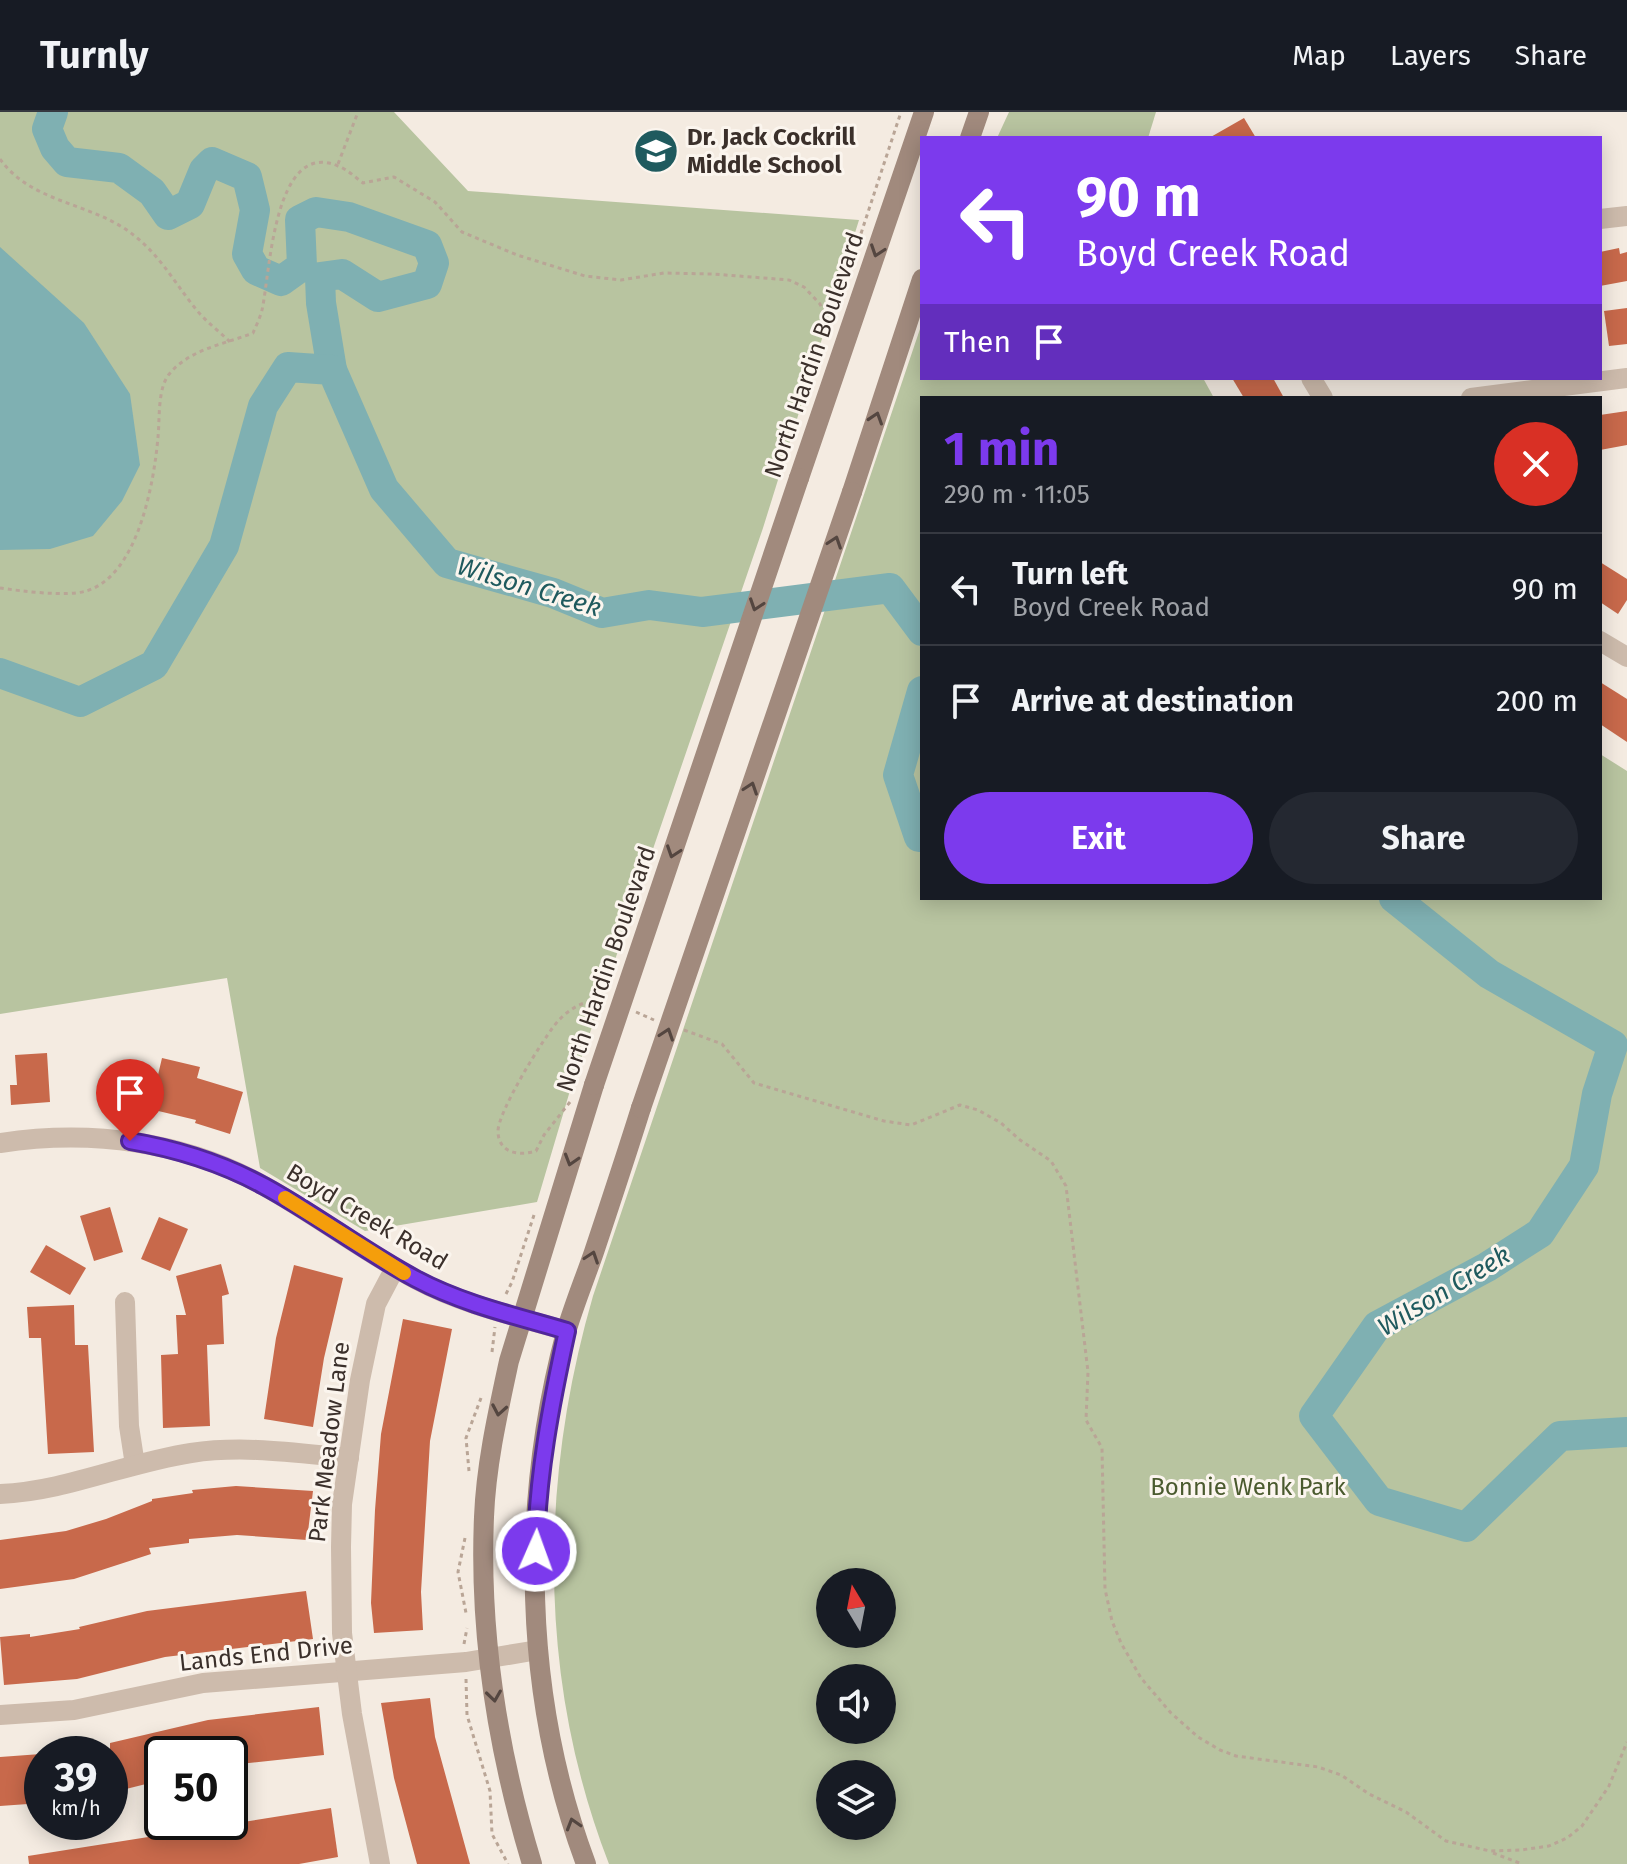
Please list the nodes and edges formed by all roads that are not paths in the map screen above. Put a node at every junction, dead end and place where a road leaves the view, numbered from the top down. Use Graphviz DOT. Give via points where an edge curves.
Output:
graph roads {
  1 [pos="924,112"];
  2 [pos="979,112"];
  3 [pos="971,136"];
  4 [pos="1627,216"];
  5 [pos="1602,219"];
  6 [pos="920,285"];
  7 [pos="1627,378"];
  8 [pos="1487,396"];
  9 [pos="1602,642"];
  10 [pos="1627,657"];
  11 [pos="0,1143"];
  12 [pos="395,1268"];
  13 [pos="125,1302"];
  14 [pos="522,1318"];
  15 [pos="567,1331"];
  16 [pos="349,1458"];
  17 [pos="135,1465"];
  18 [pos="0,1494"];
  19 [pos="538,1650"];
  20 [pos="489,1658"];
  21 [pos="348,1671"];
  22 [pos="0,1715"];
  23 [pos="380,1864"];
  24 [pos="532,1864"];
  25 [pos="586,1864"];
  1 -- 14 [label="main road, North Hardin Boulevard, one-way, bridge" via="594,1085"];
  2 -- 3 [label="main road"];
  4 -- 5 [label="street"];
  15 -- 6 [label="main road, one-way, bridge"];
  7 -- 8 [label="street"];
  9 -- 10 [label="street"];
  11 -- 12 [label="street, Boyd Creek Road" via="103,1138 185,1153 262,1185"];
  12 -- 14 [label="street, Boyd Creek Road" via="467,1302"];
  12 -- 16 [label="street, Park Meadow Lane" via="376,1304"];
  13 -- 17 [label="street"];
  14 -- 15 [label="street, Boyd Creek Road"];
  14 -- 20 [label="main road, North Hardin Boulevard, one-way" via="500,1403 484,1514"];
  15 -- 19 [label="main road" via="548,1417 536,1522"];
  16 -- 17 [label="street" via="241,1449"];
  16 -- 21 [label="street, Park Meadow Lane" via="340,1590"];
  17 -- 18 [label="street" via="63,1486"];
  19 -- 20 [label="street, Lands End Drive"];
  25 -- 19 [label="main road, one-way" via="560,1784"];
  20 -- 21 [label="street, Lands End Drive"];
  20 -- 24 [label="main road, North Hardin Boulevard, one-way" via="502,1751"];
  21 -- 22 [label="street, Lands End Drive" via="203,1683 74,1710"];
  21 -- 23 [label="street, Park Meadow Lane"];
}
